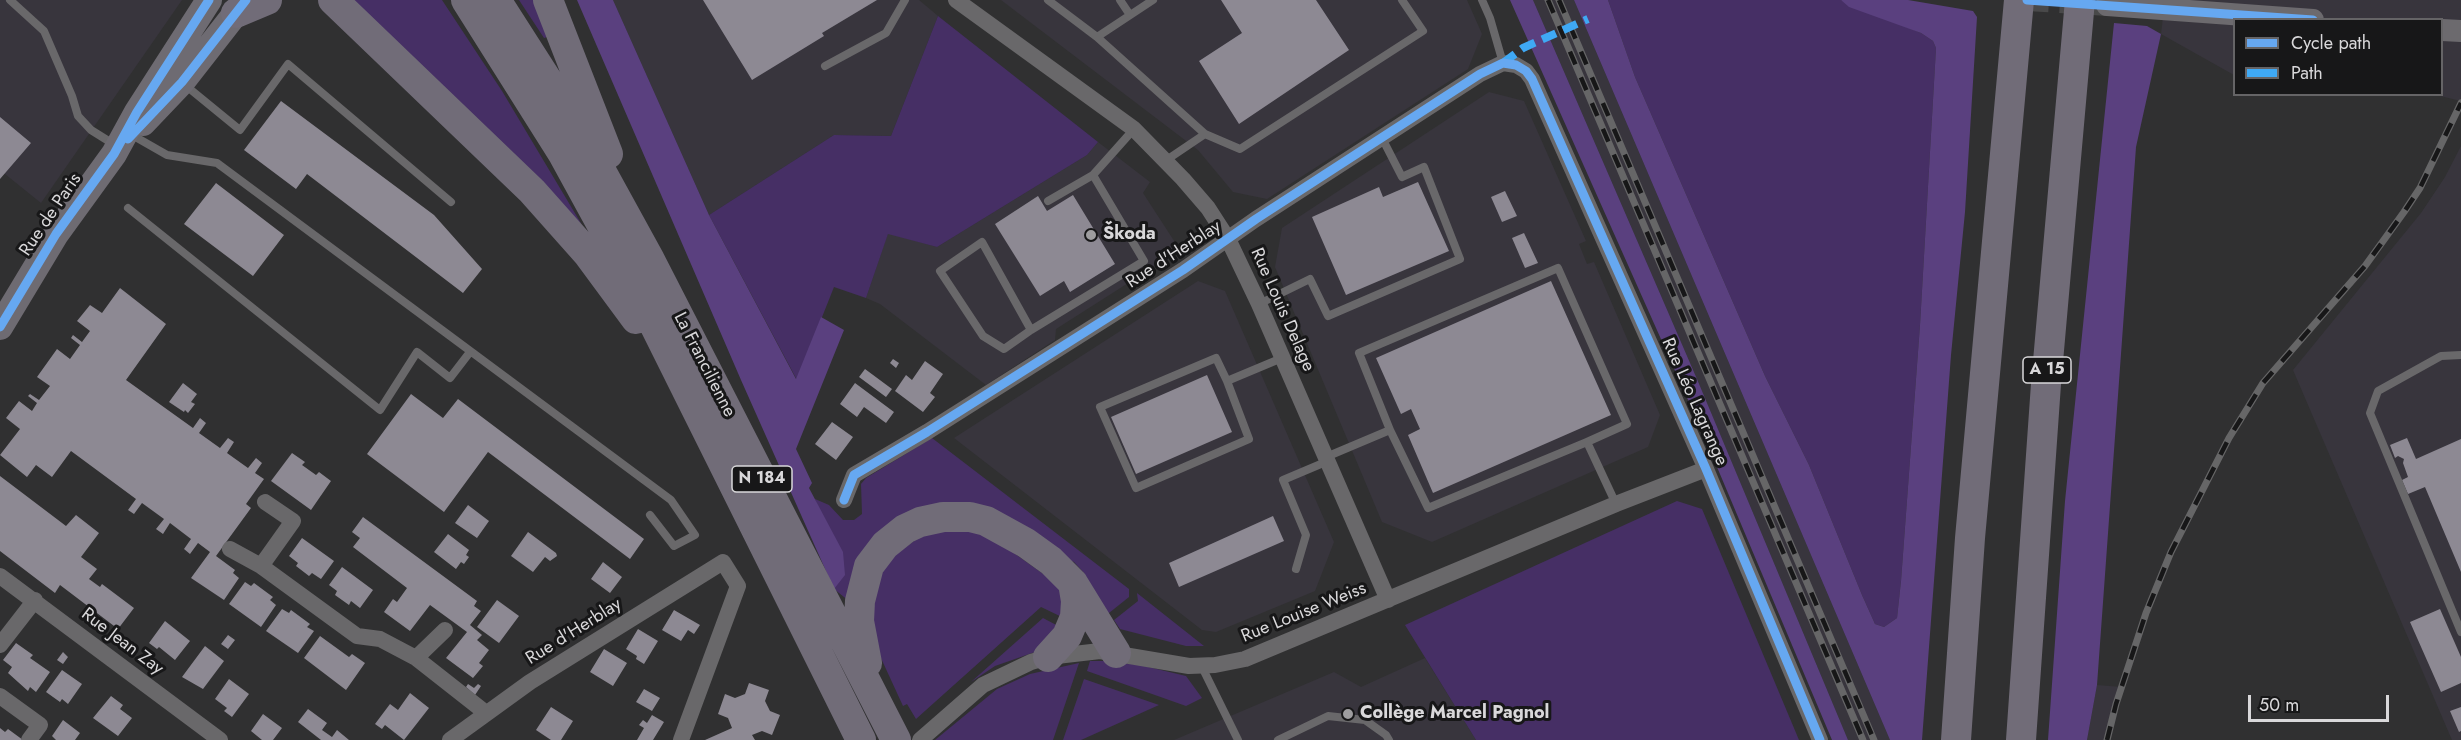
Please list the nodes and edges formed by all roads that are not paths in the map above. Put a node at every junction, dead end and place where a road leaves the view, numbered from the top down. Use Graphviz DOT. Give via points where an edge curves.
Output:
graph roads {
  1 [pos="10,0"];
  2 [pos="209,0"];
  3 [pos="267,0"];
  4 [pos="466,0"];
  5 [pos="496,0"];
  6 [pos="548,0"];
  7 [pos="905,0"];
  8 [pos="1048,0"];
  9 [pos="1120,0"];
  10 [pos="1153,0"];
  11 [pos="1402,0"];
  12 [pos="1482,0"];
  13 [pos="2019,0"];
  14 [pos="959,1"];
  15 [pos="333,2"];
  16 [pos="2093,3"];
  17 [pos="241,6"];
  18 [pos="1130,15"];
  19 [pos="2287,18"];
  20 [pos="2443,30"];
  21 [pos="2461,31"];
  22 [pos="1097,37"];
  23 [pos="1503,63"];
  24 [pos="825,66"];
  25 [pos="182,82"];
  26 [pos="1134,129"];
  27 [pos="1205,134"];
  28 [pos="1382,138"];
  29 [pos="121,145"];
  30 [pos="1165,161"];
  31 [pos="1094,175"];
  32 [pos="1048,201"];
  33 [pos="451,202"];
  34 [pos="128,208"];
  35 [pos="56,234"];
  36 [pos="1228,239"];
  37 [pos="650,260"];
  38 [pos="0,294"];
  39 [pos="1259,304"];
  40 [pos="0,327"];
  41 [pos="1031,330"];
  42 [pos="470,352"];
  43 [pos="2461,356"];
  44 [pos="1282,358"];
  45 [pos="681,378"];
  46 [pos="1227,381"];
  47 [pos="1390,430"];
  48 [pos="1587,442"];
  49 [pos="1327,459"];
  50 [pos="1706,469"];
  51 [pos="844,500"];
  52 [pos="265,501"];
  53 [pos="1616,504"];
  54 [pos="650,515"];
  55 [pos="230,549"];
  56 [pos="261,566"];
  57 [pos="1296,569"];
  58 [pos="0,576"];
  59 [pos="1072,583"];
  60 [pos="35,600"];
  61 [pos="1388,600"];
  62 [pos="445,630"];
  63 [pos="2461,632"];
  64 [pos="0,645"];
  65 [pos="1116,652"];
  66 [pos="1048,657"];
  67 [pos="416,658"];
  68 [pos="1202,667"];
  69 [pos="0,696"];
  70 [pos="875,698"];
  71 [pos="486,713"];
  72 [pos="903,738"];
  73 [pos="1955,738"];
  74 [pos="29,740"];
  75 [pos="220,740"];
  76 [pos="450,740"];
  77 [pos="681,740"];
  78 [pos="861,740"];
  79 [pos="1238,740"];
  80 [pos="1278,740"];
  81 [pos="1389,740"];
  82 [pos="1820,740"];
  83 [pos="2021,740"];
  1 -- 29 [label="lane" via="44,31 78,116 91,130"];
  2 -- 29 [label="main road, Rue de Paris" via="136,112"];
  3 -- 17 [label="highway"];
  4 -- 45 [label="highway, La Francilienne / N 184" via="563,154"];
  5 -- 37 [label="highway, La Francilienne / N 184" via="594,159"];
  6 -- 37 [label="highway"];
  7 -- 24 [label="lane" via="886,33"];
  8 -- 22 [label="lane"];
  9 -- 18 [label="lane"];
  10 -- 18 [label="lane"];
  11 -- 27 [label="lane" via="1423,31 1240,148"];
  12 -- 23 [label="lane"];
  13 -- 73 [label="highway"];
  14 -- 26 [label="street, Rue Louis Delage"];
  15 -- 45 [label="highway" via="532,191 588,254"];
  16 -- 19 [label="street"];
  16 -- 83 [label="highway, A 15" via="2046,384"];
  17 -- 25 [label="main road, Rue de Paris"];
  18 -- 22 [label="lane"];
  20 -- 21 [label="street"];
  22 -- 27 [label="lane"];
  23 -- 28 [label="street, Rue d'Herblay" via="1479,74"];
  23 -- 50 [label="street, Rue Léo Lagrange" via="1516,65 1532,79"];
  25 -- 29 [label="main road, Rue de Paris"];
  25 -- 33 [label="lane" via="240,130 288,64"];
  26 -- 30 [label="street, Rue Louis Delage"];
  26 -- 31 [label="lane"];
  27 -- 30 [label="lane"];
  28 -- 36 [label="street, Rue d'Herblay"];
  28 -- 39 [label="lane" via="1402,177 1424,167 1460,259 1328,316 1311,279"];
  29 -- 35 [label="main road, Rue de Paris"];
  29 -- 42 [label="lane" via="217,163"];
  30 -- 36 [label="street, Rue Louis Delage" via="1196,193"];
  31 -- 32 [label="lane"];
  31 -- 41 [label="lane" via="1143,261"];
  34 -- 42 [label="lane" via="380,410 417,352 450,378"];
  35 -- 38 [label="main road, Rue de Paris"];
  35 -- 40 [label="main road, Rue de Paris"];
  36 -- 39 [label="street, Rue Louis Delage"];
  36 -- 51 [label="street, Rue d'Herblay" via="854,475"];
  37 -- 70 [label="highway, La Francilienne / N 184"];
  39 -- 44 [label="street, Rue Louis Delage"];
  41 -- 41 [label="lane" via="982,242 940,271 983,336 1004,349"];
  42 -- 54 [label="lane" via="671,500 695,535 674,546"];
  43 -- 63 [label="lane" via="2442,356 2378,391 2370,413"];
  44 -- 46 [label="lane"];
  44 -- 49 [label="street, Rue Louis Delage"];
  45 -- 78 [label="highway, La Francilienne / N 184"];
  46 -- 46 [label="lane" via="1216,358 1100,407 1136,488 1249,439"];
  47 -- 48 [label="lane" via="1428,507"];
  47 -- 48 [label="lane" via="1359,353 1558,268 1627,424"];
  47 -- 49 [label="lane"];
  48 -- 53 [label="lane"];
  49 -- 57 [label="lane" via="1283,480 1306,536"];
  49 -- 61 [label="street, Rue Louis Delage"];
  50 -- 53 [label="street, Rue Louise Weiss"];
  50 -- 82 [label="street, Rue Léo Lagrange"];
  52 -- 56 [label="street" via="293,521"];
  53 -- 61 [label="street, Rue Louise Weiss"];
  55 -- 56 [label="street"];
  56 -- 67 [label="street" via="357,636 380,639"];
  58 -- 60 [label="street, Rue Jean Zay"];
  59 -- 65 [label="highway"];
  59 -- 66 [label="highway" via="1075,616 1067,636"];
  59 -- 70 [label="highway" via="1051,561 986,521 942,517 905,529 885,545 869,566 860,601 861,632"];
  60 -- 64 [label="street"];
  60 -- 75 [label="street, Rue Jean Zay"];
  61 -- 68 [label="street, Rue Louise Weiss" via="1245,659"];
  62 -- 67 [label="street"];
  65 -- 66 [label="street, Rue Louise Weiss"];
  65 -- 68 [label="street, Rue Louise Weiss"];
  66 -- 72 [label="street, Rue Louise Weiss" via="983,685"];
  67 -- 71 [label="street"];
  68 -- 79 [label="lane"];
  69 -- 74 [label="street" via="40,724"];
  70 -- 72 [label="highway, La Francilienne / N 184"];
  71 -- 76 [label="street, Rue d'Herblay"];
  71 -- 77 [label="street, Rue d'Herblay" via="723,562 738,586"];
  80 -- 81 [label="lane" via="1328,716 1365,720"];
}
